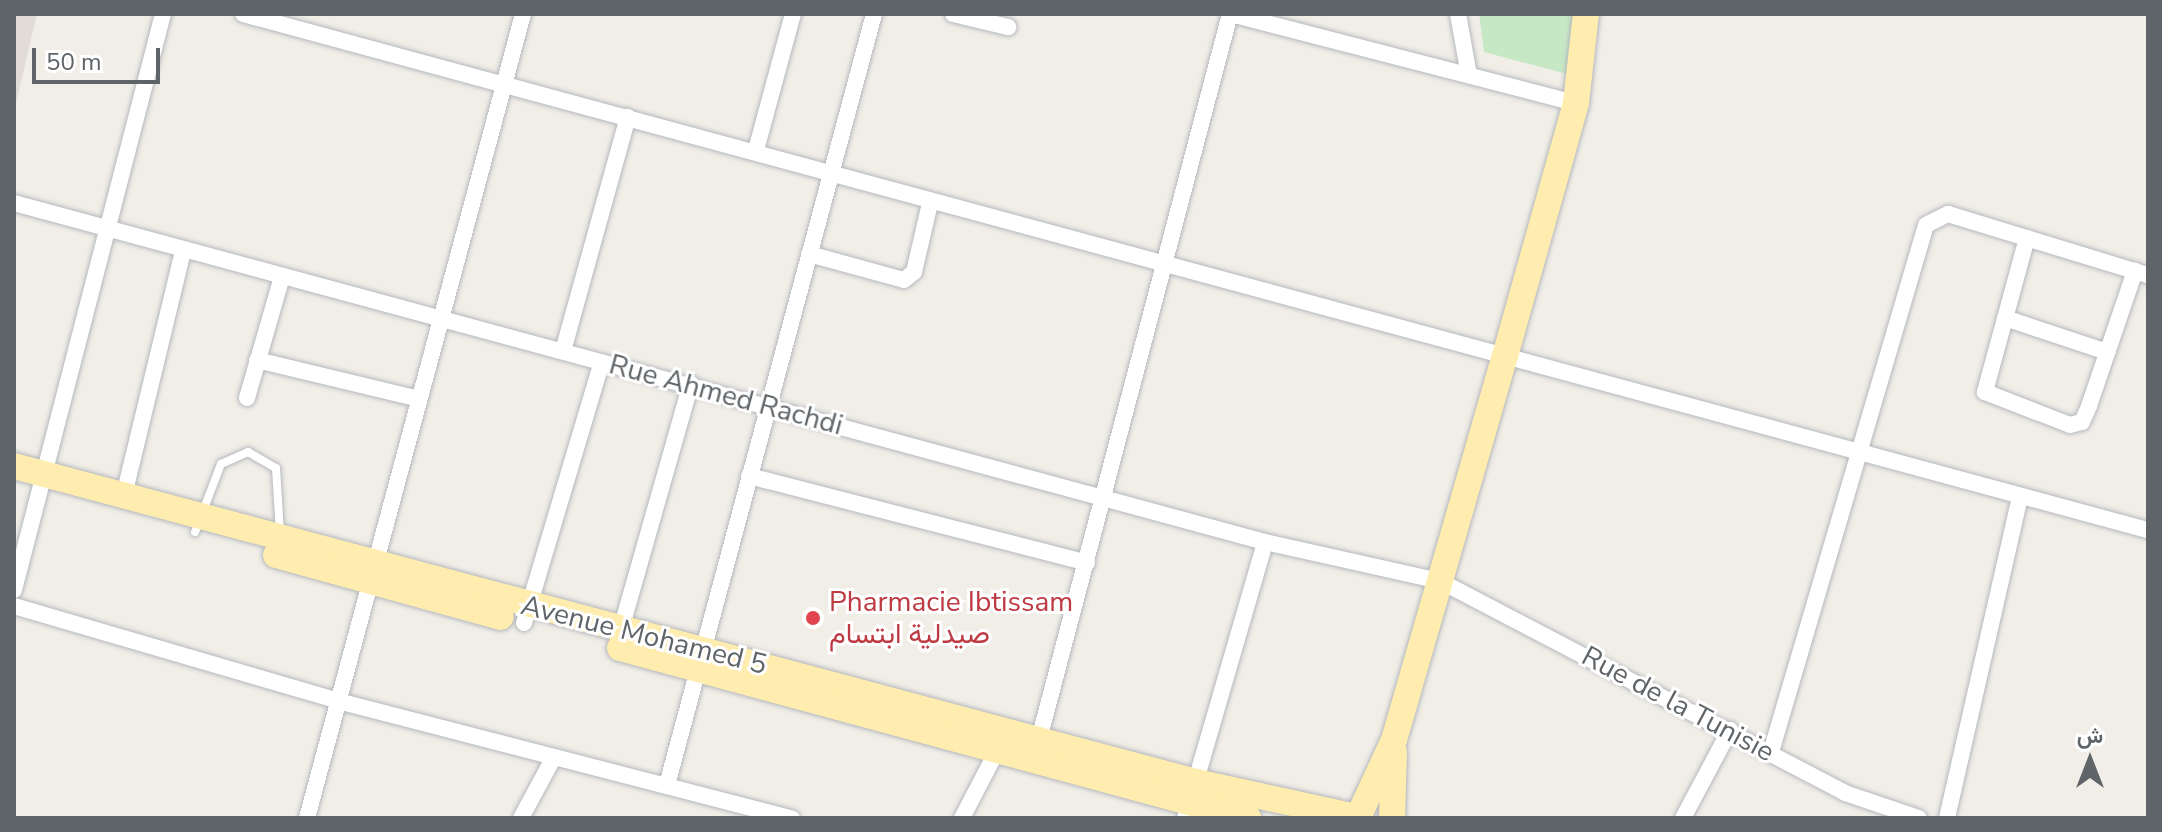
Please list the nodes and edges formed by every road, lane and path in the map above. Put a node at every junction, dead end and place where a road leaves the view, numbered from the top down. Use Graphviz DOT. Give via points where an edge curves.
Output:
graph roads {
  1 [pos="163,14"];
  2 [pos="243,14"];
  3 [pos="523,14"];
  4 [pos="793,14"];
  5 [pos="874,14"];
  6 [pos="953,14"];
  7 [pos="1230,14"];
  8 [pos="1458,14"];
  9 [pos="1586,14"];
  10 [pos="1008,27"];
  11 [pos="1469,75"];
  12 [pos="502,84"];
  13 [pos="1576,103"];
  14 [pos="628,117"];
  15 [pos="756,150"];
  16 [pos="829,176"];
  17 [pos="14,203"];
  18 [pos="930,203"];
  19 [pos="103,228"];
  20 [pos="2027,238"];
  21 [pos="809,254"];
  22 [pos="182,255"];
  23 [pos="1168,265"];
  24 [pos="2142,273"];
  25 [pos="281,280"];
  26 [pos="442,317"];
  27 [pos="2005,318"];
  28 [pos="563,351"];
  29 [pos="2107,352"];
  30 [pos="1505,356"];
  31 [pos="257,360"];
  32 [pos="602,362"];
  33 [pos="691,384"];
  34 [pos="247,398"];
  35 [pos="419,399"];
  36 [pos="768,407"];
  37 [pos="1854,455"];
  38 [pos="14,466"];
  39 [pos="749,476"];
  40 [pos="31,483"];
  41 [pos="124,495"];
  42 [pos="1108,496"];
  43 [pos="2020,496"];
  44 [pos="198,524"];
  45 [pos="2148,528"];
  46 [pos="1265,542"];
  47 [pos="280,547"];
  48 [pos="1087,563"];
  49 [pos="375,571"];
  50 [pos="1440,581"];
  51 [pos="14,590"];
  52 [pos="14,606"];
  53 [pos="527,615"];
  54 [pos="621,629"];
  55 [pos="704,659"];
  56 [pos="338,701"];
  57 [pos="1730,730"];
  58 [pos="1002,740"];
  59 [pos="1394,740"];
  60 [pos="1037,749"];
  61 [pos="1771,752"];
  62 [pos="554,757"];
  63 [pos="667,785"];
  64 [pos="1190,800"];
  65 [pos="768,815"];
  66 [pos="1354,815"];
  67 [pos="307,818"];
  68 [pos="521,818"];
  69 [pos="792,818"];
  70 [pos="962,818"];
  71 [pos="1248,818"];
  72 [pos="1392,818"];
  73 [pos="1683,818"];
  74 [pos="1919,818"];
  75 [pos="1947,818"];
  1 -- 19 [label="street"];
  2 -- 12 [label="street"];
  3 -- 12 [label="street"];
  4 -- 15 [label="street"];
  5 -- 16 [label="street"];
  6 -- 10 [label="street"];
  7 -- 11 [label="street"];
  7 -- 23 [label="street"];
  8 -- 11 [label="street"];
  9 -- 13 [label="main road"];
  11 -- 13 [label="street"];
  12 -- 14 [label="street"];
  12 -- 26 [label="street"];
  13 -- 30 [label="main road"];
  14 -- 15 [label="street"];
  14 -- 28 [label="street"];
  15 -- 16 [label="street"];
  16 -- 18 [label="street"];
  16 -- 21 [label="street"];
  17 -- 19 [label="street, Rue Ahmed Rachdi"];
  18 -- 21 [label="street" via="914,272 904,280"];
  18 -- 23 [label="street"];
  19 -- 22 [label="street, Rue Ahmed Rachdi"];
  19 -- 40 [label="street"];
  20 -- 24 [label="street"];
  20 -- 27 [label="street"];
  20 -- 37 [label="street" via="1948,214 1926,225"];
  21 -- 36 [label="street"];
  22 -- 25 [label="street, Rue Ahmed Rachdi"];
  22 -- 41 [label="street"];
  23 -- 30 [label="street"];
  23 -- 42 [label="street"];
  24 -- 29 [label="street"];
  25 -- 26 [label="street, Rue Ahmed Rachdi"];
  25 -- 31 [label="street"];
  26 -- 28 [label="street, Rue Ahmed Rachdi"];
  26 -- 35 [label="street"];
  27 -- 29 [label="street"];
  27 -- 29 [label="street" via="1984,386 1994,401 2076,425"];
  28 -- 32 [label="street, Rue Ahmed Rachdi"];
  30 -- 37 [label="street"];
  30 -- 50 [label="main road"];
  31 -- 34 [label="street"];
  31 -- 35 [label="street"];
  32 -- 33 [label="street, Rue Ahmed Rachdi"];
  32 -- 53 [label="street"];
  33 -- 36 [label="street, Rue Ahmed Rachdi"];
  33 -- 54 [label="street"];
  35 -- 49 [label="street"];
  36 -- 39 [label="street"];
  36 -- 42 [label="street, Rue Ahmed Rachdi"];
  37 -- 43 [label="street"];
  37 -- 61 [label="street"];
  38 -- 40 [label="main road, Avenue Mohamed 5"];
  39 -- 48 [label="street"];
  39 -- 55 [label="street"];
  40 -- 41 [label="main road, Avenue Mohamed 5"];
  40 -- 44 [label="main road, Avenue Mohamed 5"];
  40 -- 51 [label="street"];
  41 -- 44 [label="main road, Avenue Mohamed 5"];
  42 -- 46 [label="street, Rue Ahmed Rachdi"];
  42 -- 48 [label="street"];
  43 -- 45 [label="street"];
  43 -- 75 [label="street"];
  44 -- 47 [label="main road, Avenue Mohamed 5"];
  44 -- 47 [label="lane" via="221,464 236,454 261,454 276,468"];
  46 -- 50 [label="street, Rue Ahmed Rachdi"];
  46 -- 64 [label="street"];
  47 -- 49 [label="main road, Avenue Mohamed 5"];
  48 -- 60 [label="street"];
  49 -- 53 [label="main road, Avenue Mohamed 5"];
  49 -- 56 [label="street"];
  50 -- 57 [label="street, Rue de la Tunisie"];
  50 -- 59 [label="main road"];
  52 -- 56 [label="street"];
  53 -- 54 [label="main road, Avenue Mohamed 5"];
  53 -- 55 [label="main road, Avenue Mohamed 5"];
  54 -- 55 [label="main road, Avenue Mohamed 5"];
  55 -- 58 [label="main road, Avenue Mohamed 5"];
  55 -- 63 [label="street"];
  56 -- 62 [label="street"];
  56 -- 67 [label="street"];
  57 -- 61 [label="street, Rue de la Tunisie"];
  57 -- 73 [label="street"];
  58 -- 60 [label="main road, Avenue Mohamed 5"];
  58 -- 70 [label="street"];
  59 -- 66 [label="main road"];
  59 -- 72 [label="main road"];
  60 -- 64 [label="main road, Avenue Mohamed 5"];
  61 -- 74 [label="street, Rue de la Tunisie" via="1845,793"];
  62 -- 63 [label="street"];
  62 -- 68 [label="street"];
  63 -- 65 [label="street"];
  64 -- 66 [label="main road, Avenue Mohamed 5" via="1274,800"];
  64 -- 71 [label="main road, Avenue Mohamed 5"];
  65 -- 69 [label="street"];
  66 -- 72 [label="main road, Avenue Mohamed 5"];
}
